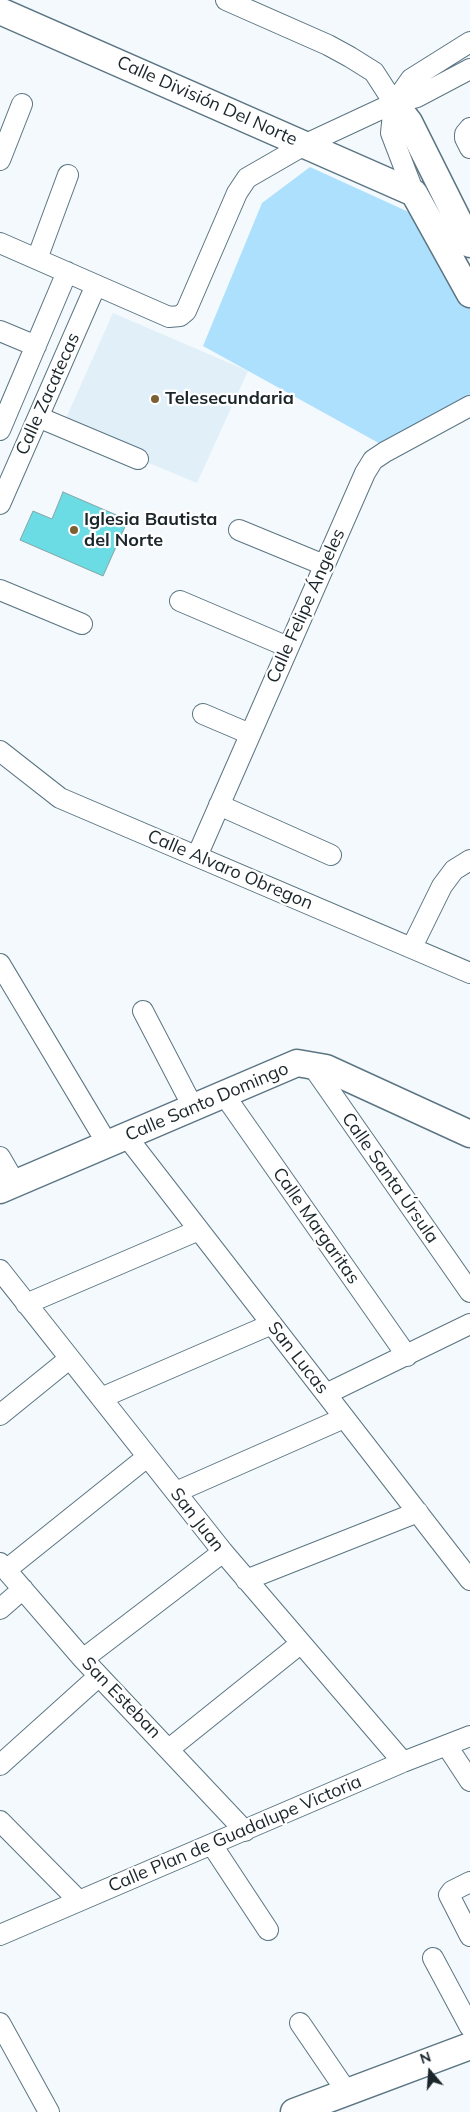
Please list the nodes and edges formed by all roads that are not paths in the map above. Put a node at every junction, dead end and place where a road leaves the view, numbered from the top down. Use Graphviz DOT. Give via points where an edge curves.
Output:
graph roads {
  1 [pos="226,0"];
  2 [pos="0,11"];
  3 [pos="470,42"];
  4 [pos="470,69"];
  5 [pos="394,103"];
  6 [pos="22,104"];
  7 [pos="470,128"];
  8 [pos="306,144"];
  9 [pos="470,148"];
  10 [pos="0,160"];
  11 [pos="68,175"];
  12 [pos="414,193"];
  13 [pos="0,243"];
  14 [pos="470,244"];
  15 [pos="37,259"];
  16 [pos="68,272"];
  17 [pos="96,285"];
  18 [pos="470,294"];
  19 [pos="0,331"];
  20 [pos="36,346"];
  21 [pos="470,406"];
  22 [pos="38,417"];
  23 [pos="0,430"];
  24 [pos="138,459"];
  25 [pos="0,504"];
  26 [pos="239,530"];
  27 [pos="324,565"];
  28 [pos="0,590"];
  29 [pos="180,601"];
  30 [pos="82,624"];
  31 [pos="288,647"];
  32 [pos="203,714"];
  33 [pos="250,734"];
  34 [pos="0,751"];
  35 [pos="219,805"];
  36 [pos="331,855"];
  37 [pos="196,856"];
  38 [pos="470,860"];
  39 [pos="412,947"];
  40 [pos="0,964"];
  41 [pos="470,974"];
  42 [pos="142,1011"];
  43 [pos="311,1064"];
  44 [pos="225,1096"];
  45 [pos="194,1109"];
  46 [pos="470,1134"];
  47 [pos="117,1141"];
  48 [pos="0,1157"];
  49 [pos="8,1187"];
  50 [pos="199,1230"];
  51 [pos="0,1270"];
  52 [pos="470,1292"];
  53 [pos="26,1304"];
  54 [pos="272,1324"];
  55 [pos="470,1324"];
  56 [pos="407,1356"];
  57 [pos="69,1359"];
  58 [pos="326,1394"];
  59 [pos="101,1398"];
  60 [pos="0,1415"];
  61 [pos="344,1418"];
  62 [pos="147,1457"];
  63 [pos="176,1492"];
  64 [pos="418,1512"];
  65 [pos="223,1552"];
  66 [pos="3,1566"];
  67 [pos="246,1580"];
  68 [pos="470,1580"];
  69 [pos="23,1589"];
  70 [pos="0,1609"];
  71 [pos="300,1644"];
  72 [pos="83,1659"];
  73 [pos="99,1676"];
  74 [pos="470,1736"];
  75 [pos="447,1746"];
  76 [pos="169,1748"];
  77 [pos="403,1762"];
  78 [pos="0,1765"];
  79 [pos="470,1781"];
  80 [pos="0,1821"];
  81 [pos="245,1831"];
  82 [pos="212,1845"];
  83 [pos="470,1882"];
  84 [pos="79,1901"];
  85 [pos="268,1930"];
  86 [pos="0,1935"];
  87 [pos="470,1936"];
  88 [pos="433,1958"];
  89 [pos="0,2023"];
  90 [pos="300,2023"];
  91 [pos="470,2027"];
  92 [pos="470,2046"];
  93 [pos="346,2092"];
  94 [pos="49,2112"];
  95 [pos="294,2112"];
  1 -- 5 [label="street" via="350,57 374,72"];
  2 -- 8 [label="main road, Calle División Del Norte"];
  3 -- 5 [label="street" via="411,79"];
  4 -- 5 [label="street" via="417,97"];
  5 -- 8 [label="street"];
  5 -- 12 [label="street" via="392,133"];
  5 -- 14 [label="main road" via="409,122"];
  6 -- 10 [label="street"];
  7 -- 9 [label="street" via="465,134"];
  8 -- 12 [label="main road, Calle División Del Norte"];
  8 -- 17 [label="street" via="247,178 237,193 186,311 180,316 169,317"];
  11 -- 15 [label="street"];
  12 -- 18 [label="main road"];
  13 -- 15 [label="street"];
  15 -- 16 [label="street"];
  16 -- 17 [label="street"];
  16 -- 20 [label="street, Calle Zacatecas"];
  17 -- 22 [label="street, Calle Zacatecas"];
  19 -- 20 [label="street"];
  20 -- 23 [label="street, Calle Zacatecas"];
  21 -- 27 [label="street, Calle Felipe Ángeles" via="373,460"];
  22 -- 24 [label="street"];
  22 -- 25 [label="street, Calle Zacatecas"];
  26 -- 27 [label="street"];
  27 -- 31 [label="street, Calle Felipe Ángeles"];
  28 -- 30 [label="street"];
  29 -- 31 [label="street"];
  31 -- 33 [label="street, Calle Felipe Ángeles"];
  32 -- 33 [label="street"];
  33 -- 35 [label="street, Calle Felipe Ángeles"];
  34 -- 37 [label="street, Calle Alvaro Obregon" via="60,798"];
  35 -- 36 [label="street"];
  35 -- 37 [label="street, Calle Felipe Ángeles"];
  37 -- 39 [label="street, Calle Alvaro Obregon"];
  38 -- 39 [label="street" via="454,870 442,886"];
  39 -- 41 [label="street, Calle Alvaro Obregon"];
  40 -- 47 [label="street, San Lucas"];
  42 -- 45 [label="street"];
  43 -- 44 [label="main road, Calle Santo Domingo" via="297,1063"];
  43 -- 46 [label="main road, Calle Santo Domingo"];
  43 -- 52 [label="street, Calle Santa Úrsula"];
  44 -- 45 [label="main road, Calle Santo Domingo"];
  44 -- 56 [label="street, Calle Margaritas"];
  45 -- 47 [label="main road, Calle Santo Domingo"];
  47 -- 49 [label="main road, Calle Santo Domingo"];
  47 -- 50 [label="street, San Lucas"];
  48 -- 49 [label="street"];
  50 -- 53 [label="street"];
  50 -- 54 [label="street, San Lucas"];
  51 -- 53 [label="street, San Juan"];
  53 -- 57 [label="street, San Juan"];
  54 -- 58 [label="street, San Lucas"];
  54 -- 59 [label="street"];
  55 -- 56 [label="street"];
  56 -- 58 [label="street"];
  57 -- 59 [label="street, San Juan"];
  57 -- 60 [label="street"];
  58 -- 61 [label="street, San Lucas"];
  59 -- 62 [label="street, San Juan"];
  61 -- 63 [label="street"];
  61 -- 64 [label="street, San Lucas"];
  62 -- 63 [label="street, San Juan"];
  62 -- 66 [label="street"];
  63 -- 65 [label="street, San Juan"];
  64 -- 67 [label="street"];
  64 -- 68 [label="street, San Lucas"];
  65 -- 67 [label="street, San Juan"];
  65 -- 72 [label="street"];
  66 -- 69 [label="street, San Esteban"];
  67 -- 71 [label="street, San Juan"];
  69 -- 70 [label="street"];
  69 -- 72 [label="street, San Esteban"];
  71 -- 76 [label="street"];
  71 -- 77 [label="street, San Juan"];
  72 -- 73 [label="street, San Esteban"];
  73 -- 76 [label="street, San Esteban"];
  73 -- 78 [label="street"];
  74 -- 75 [label="street, Calle Plan de Guadalupe Victoria"];
  75 -- 77 [label="street, Calle Plan de Guadalupe Victoria"];
  75 -- 79 [label="street"];
  76 -- 81 [label="street, San Esteban"];
  77 -- 81 [label="street, Calle Plan de Guadalupe Victoria"];
  80 -- 84 [label="street"];
  81 -- 82 [label="street, Calle Plan de Guadalupe Victoria"];
  82 -- 84 [label="street, Calle Plan de Guadalupe Victoria"];
  82 -- 85 [label="street"];
  83 -- 87 [label="street" via="449,1895"];
  84 -- 86 [label="street, Calle Plan de Guadalupe Victoria"];
  88 -- 91 [label="street"];
  89 -- 94 [label="street"];
  90 -- 93 [label="street"];
  92 -- 93 [label="main road"];
  93 -- 95 [label="main road"];
}
